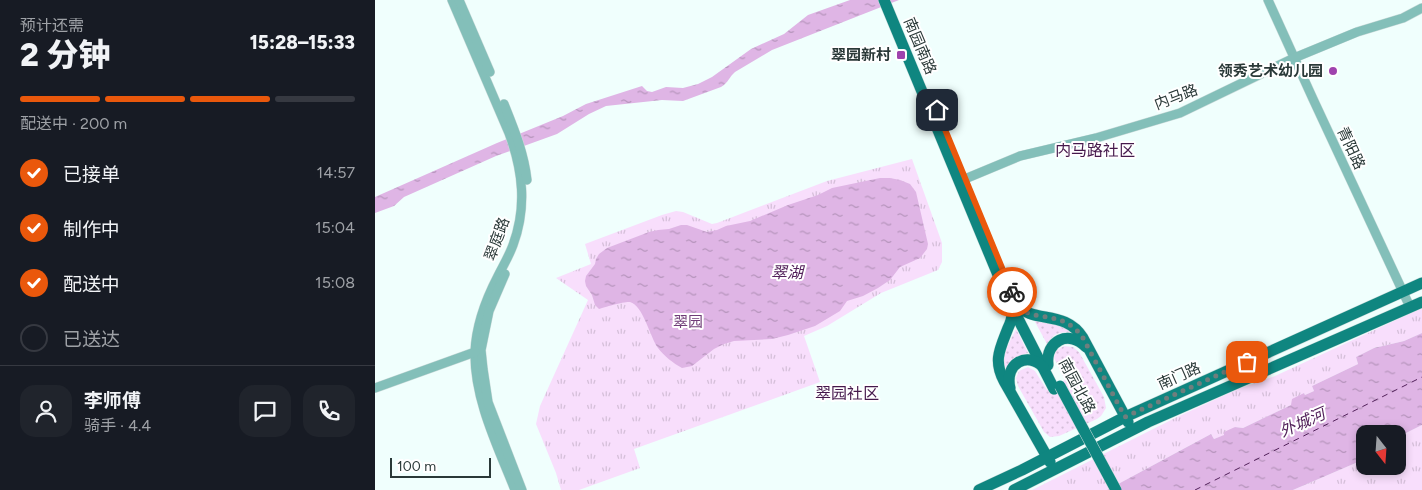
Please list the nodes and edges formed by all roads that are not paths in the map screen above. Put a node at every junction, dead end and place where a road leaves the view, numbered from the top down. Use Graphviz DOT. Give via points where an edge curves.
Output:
graph roads {
  1 [pos="452,0"];
  2 [pos="459,0"];
  3 [pos="1268,0"];
  4 [pos="890,4"];
  5 [pos="1422,8"];
  6 [pos="1294,58"];
  7 [pos="512,132"];
  8 [pos="519,151"];
  9 [pos="962,180"];
  10 [pos="1422,283"];
  11 [pos="1403,292"];
  12 [pos="1013,302"];
  13 [pos="1422,302"];
  14 [pos="1410,307"];
  15 [pos="475,352"];
  16 [pos="1090,352"];
  17 [pos="1046,366"];
  18 [pos="1057,387"];
  19 [pos="375,388"];
  20 [pos="1011,392"];
  21 [pos="1125,417"];
  22 [pos="1132,430"];
  23 [pos="1047,457"];
  24 [pos="1055,470"];
  25 [pos="515,490"];
  26 [pos="522,490"];
  27 [pos="979,490"];
  28 [pos="1014,490"];
  29 [pos="1108,490"];
  30 [pos="1116,490"];
  1 -- 7 [label="street, 翠庭路"];
  2 -- 7 [label="street, 翠庭路"];
  3 -- 6 [label="street, 青阳路"];
  4 -- 9 [label="main road, 南园南路"];
  5 -- 6 [label="street, 内马路"];
  6 -- 9 [label="street, 内马路" via="1180,113 1019,156"];
  6 -- 11 [label="street, 青阳路"];
  7 -- 8 [label="street, 翠庭路"];
  8 -- 15 [label="street, 翠庭路" via="521,215 513,245 481,313"];
  8 -- 26 [label="street, 翠庭路" via="525,161 527,214 517,249 489,311 481,350 488,402"];
  9 -- 12 [label="main road, 南园南路"];
  10 -- 11 [label="main road, 南门路"];
  11 -- 14 [label="street, 青阳路"];
  11 -- 21 [label="main road, 南门路"];
  12 -- 16 [label="main road" via="1021,310 1074,326"];
  12 -- 17 [label="main road, 南园北路"];
  12 -- 20 [label="main road" via="1012,318 998,363"];
  13 -- 14 [label="main road, 南门路"];
  14 -- 22 [label="main road, 南门路"];
  15 -- 19 [label="street"];
  15 -- 25 [label="street, 翠庭路" via="483,408"];
  16 -- 17 [label="main road" via="1077,340 1062,339 1049,350"];
  16 -- 21 [label="main road"];
  17 -- 18 [label="main road, 南园北路"];
  17 -- 20 [label="main road" via="1028,361 1015,364 1009,375"];
  18 -- 29 [label="main road, 南园北路"];
  18 -- 30 [label="main road, 南园北路, bridge"];
  20 -- 23 [label="main road"];
  21 -- 22 [label="main road"];
  21 -- 23 [label="main road, 南门路"];
  22 -- 24 [label="main road, 南门路"];
  23 -- 24 [label="main road"];
  23 -- 27 [label="main road, 南门路"];
  24 -- 28 [label="main road, 南门路"];
}
